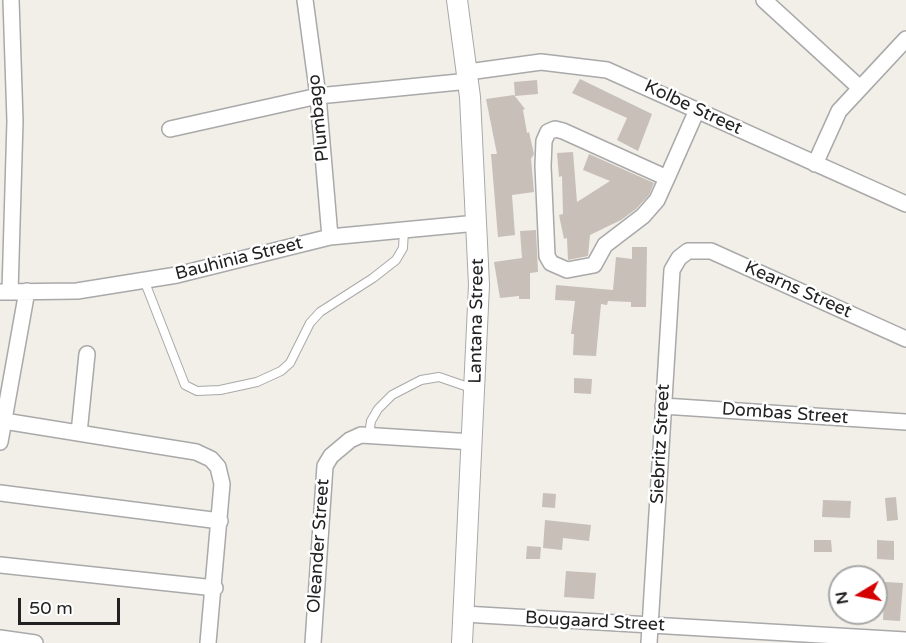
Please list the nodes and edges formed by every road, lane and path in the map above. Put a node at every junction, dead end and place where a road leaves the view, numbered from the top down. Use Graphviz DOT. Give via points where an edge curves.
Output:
graph roads {
  1 [pos="11,0"];
  2 [pos="305,0"];
  3 [pos="458,0"];
  4 [pos="764,0"];
  5 [pos="906,39"];
  6 [pos="6,55"];
  7 [pos="468,77"];
  8 [pos="860,88"];
  9 [pos="318,96"];
  10 [pos="697,110"];
  11 [pos="170,129"];
  12 [pos="815,164"];
  13 [pos="6,169"];
  14 [pos="667,178"];
  15 [pos="906,204"];
  16 [pos="477,223"];
  17 [pos="404,230"];
  18 [pos="330,237"];
  19 [pos="688,251"];
  20 [pos="144,280"];
  21 [pos="27,291"];
  22 [pos="5,292"];
  23 [pos="906,339"];
  24 [pos="87,354"];
  25 [pos="476,390"];
  26 [pos="663,406"];
  27 [pos="4,421"];
  28 [pos="906,422"];
  29 [pos="79,433"];
  30 [pos="369,435"];
  31 [pos="0,442"];
  32 [pos="473,442"];
  33 [pos="0,493"];
  34 [pos="220,521"];
  35 [pos="0,565"];
  36 [pos="215,588"];
  37 [pos="464,614"];
  38 [pos="650,625"];
  39 [pos="0,638"];
  40 [pos="906,640"];
  41 [pos="34,643"];
  42 [pos="208,643"];
  43 [pos="313,643"];
  44 [pos="462,643"];
  45 [pos="649,643"];
  1 -- 6 [label="street"];
  2 -- 9 [label="street, Plumbago"];
  3 -- 7 [label="street, Lantana Street"];
  4 -- 8 [label="street"];
  5 -- 8 [label="street"];
  6 -- 13 [label="street" via="15,121"];
  7 -- 9 [label="street, Kolbe Street"];
  7 -- 10 [label="street, Kolbe Street" via="541,62 584,66 607,70"];
  7 -- 16 [label="street, Lantana Street"];
  8 -- 12 [label="street" via="839,111"];
  9 -- 11 [label="street, Kolbe Street"];
  9 -- 18 [label="street, Plumbago"];
  10 -- 12 [label="street, Kolbe Street"];
  10 -- 14 [label="street"];
  12 -- 15 [label="street, Kolbe Street"];
  13 -- 22 [label="street"];
  14 -- 14 [label="street" via="644,216 605,245 594,265 567,270 551,263 547,255 543,166 548,132 563,131"];
  16 -- 17 [label="street, Bauhinia Street"];
  16 -- 25 [label="street, Lantana Street"];
  17 -- 18 [label="street, Bauhinia Street"];
  17 -- 20 [label="lane" via="403,248 396,260 320,312 310,323 290,363 281,371 257,382 219,390 196,391 185,385"];
  18 -- 20 [label="street, Bauhinia Street"];
  19 -- 23 [label="street, Kearns Street" via="711,251"];
  19 -- 26 [label="street, Siebritz Street" via="672,270"];
  20 -- 21 [label="street, Bauhinia Street" via="77,291"];
  21 -- 22 [label="street, Bauhinia Street"];
  21 -- 27 [label="street"];
  24 -- 29 [label="street"];
  25 -- 30 [label="lane" via="439,377 420,380 392,395 378,409"];
  25 -- 32 [label="street, Lantana Street"];
  26 -- 28 [label="street, Dombas Street"];
  26 -- 38 [label="street, Siebritz Street"];
  27 -- 29 [label="street"];
  27 -- 31 [label="street"];
  29 -- 34 [label="street" via="196,452 211,459 218,467 222,484"];
  30 -- 32 [label="street, Oleander Street"];
  30 -- 43 [label="street, Oleander Street" via="350,440 325,466"];
  32 -- 37 [label="street, Lantana Street"];
  33 -- 34 [label="street"];
  34 -- 36 [label="street"];
  35 -- 36 [label="street"];
  36 -- 42 [label="street"];
  37 -- 38 [label="street, Bougaard Street"];
  37 -- 44 [label="street, Lantana Street"];
  38 -- 40 [label="street, Bougaard Street"];
  38 -- 45 [label="street, Siebritz Street"];
  39 -- 41 [label="street"];
}
